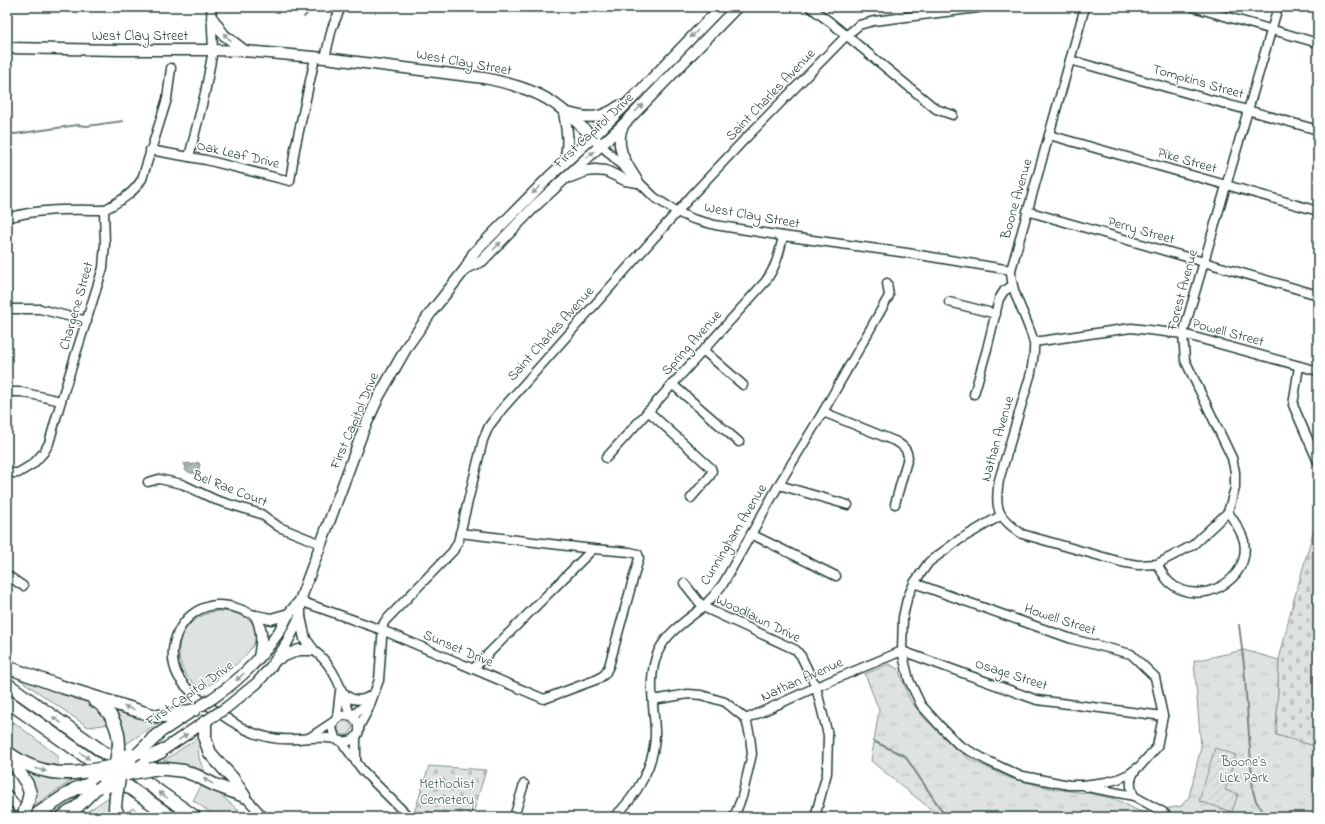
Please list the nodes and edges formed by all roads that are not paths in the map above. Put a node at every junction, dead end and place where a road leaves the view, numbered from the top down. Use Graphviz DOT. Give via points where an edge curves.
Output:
graph roads {
  1 [pos="211,7"];
  2 [pos="341,7"];
  3 [pos="721,7"];
  4 [pos="737,7"];
  5 [pos="810,7"];
  6 [pos="820,7"];
  7 [pos="980,7"];
  8 [pos="1085,7"];
  9 [pos="1193,7"];
  10 [pos="1278,7"];
  11 [pos="212,18"];
  12 [pos="830,22"];
  13 [pos="1270,30"];
  14 [pos="846,36"];
  15 [pos="1318,43"];
  16 [pos="7,48"];
  17 [pos="213,50"];
  18 [pos="245,52"];
  19 [pos="320,58"];
  20 [pos="1070,60"];
  21 [pos="171,68"];
  22 [pos="638,93"];
  23 [pos="1248,110"];
  24 [pos="564,112"];
  25 [pos="953,114"];
  26 [pos="624,124"];
  27 [pos="1318,130"];
  28 [pos="1049,136"];
  29 [pos="593,137"];
  30 [pos="602,145"];
  31 [pos="150,150"];
  32 [pos="189,157"];
  33 [pos="564,163"];
  34 [pos="562,181"];
  35 [pos="638,182"];
  36 [pos="1226,186"];
  37 [pos="104,210"];
  38 [pos="1027,211"];
  39 [pos="676,212"];
  40 [pos="1318,212"];
  41 [pos="7,218"];
  42 [pos="783,236"];
  43 [pos="1204,262"];
  44 [pos="466,268"];
  45 [pos="1011,270"];
  46 [pos="887,283"];
  47 [pos="1012,286"];
  48 [pos="1318,294"];
  49 [pos="949,302"];
  50 [pos="7,309"];
  51 [pos="996,314"];
  52 [pos="87,321"];
  53 [pos="1183,334"];
  54 [pos="1034,342"];
  55 [pos="703,350"];
  56 [pos="1299,366"];
  57 [pos="1318,371"];
  58 [pos="672,384"];
  59 [pos="743,385"];
  60 [pos="7,392"];
  61 [pos="974,394"];
  62 [pos="61,401"];
  63 [pos="648,411"];
  64 [pos="823,412"];
  65 [pos="738,442"];
  66 [pos="606,458"];
  67 [pos="1318,462"];
  68 [pos="7,473"];
  69 [pos="148,482"];
  70 [pos="779,485"];
  71 [pos="691,498"];
  72 [pos="895,504"];
  73 [pos="848,505"];
  74 [pos="1228,512"];
  75 [pos="1000,516"];
  76 [pos="460,533"];
  77 [pos="751,534"];
  78 [pos="321,544"];
  79 [pos="593,549"];
  80 [pos="1157,564"];
  81 [pos="7,575"];
  82 [pos="836,576"];
  83 [pos="684,583"];
  84 [pos="914,584"];
  85 [pos="23,586"];
  86 [pos="300,601"];
  87 [pos="703,606"];
  88 [pos="289,614"];
  89 [pos="256,616"];
  90 [pos="300,617"];
  91 [pos="382,630"];
  92 [pos="313,650"];
  93 [pos="902,651"];
  94 [pos="258,659"];
  95 [pos="277,659"];
  96 [pos="7,666"];
  97 [pos="473,669"];
  98 [pos="7,684"];
  99 [pos="816,687"];
  100 [pos="340,689"];
  101 [pos="83,694"];
  102 [pos="373,696"];
  103 [pos="652,700"];
  104 [pos="7,701"];
  105 [pos="196,709"];
  106 [pos="351,715"];
  107 [pos="1163,716"];
  108 [pos="746,719"];
  109 [pos="209,720"];
  110 [pos="335,720"];
  111 [pos="359,727"];
  112 [pos="157,735"];
  113 [pos="356,737"];
  114 [pos="308,738"];
  115 [pos="339,740"];
  116 [pos="161,752"];
  117 [pos="7,753"];
  118 [pos="139,761"];
  119 [pos="356,762"];
  120 [pos="1137,768"];
  121 [pos="118,771"];
  122 [pos="96,781"];
  123 [pos="1106,782"];
  124 [pos="524,784"];
  125 [pos="1079,785"];
  126 [pos="7,794"];
  127 [pos="244,796"];
  128 [pos="1134,796"];
  129 [pos="29,814"];
  130 [pos="618,816"];
  131 [pos="62,817"];
  132 [pos="119,817"];
  133 [pos="171,817"];
  134 [pos="195,817"];
  135 [pos="264,817"];
  136 [pos="409,817"];
  137 [pos="514,817"];
  138 [pos="734,817"];
  139 [pos="815,817"];
  140 [pos="1168,817"];
  1 -- 11 [label="street"];
  2 -- 19 [label="street"];
  3 -- 22 [label="main road, First Capitol Drive, one-way"];
  26 -- 4 [label="main road, First Capitol Drive, one-way"];
  5 -- 12 [label="street"];
  6 -- 12 [label="street"];
  7 -- 14 [label="street" via="874,21 859,25"];
  8 -- 20 [label="street, Boone Avenue"];
  9 -- 13 [label="street"];
  10 -- 13 [label="street, Forest Avenue"];
  11 -- 17 [label="street"];
  18 -- 11 [label="main road, one-way" via="224,35"];
  12 -- 14 [label="street"];
  13 -- 15 [label="street"];
  13 -- 23 [label="street, Forest Avenue"];
  14 -- 25 [label="street" via="936,109"];
  14 -- 39 [label="street, Saint Charles Avenue"];
  16 -- 17 [label="main road, West Clay Street"];
  17 -- 18 [label="main road, West Clay Street"];
  17 -- 32 [label="street"];
  18 -- 19 [label="main road, West Clay Street"];
  19 -- 24 [label="main road, West Clay Street" via="430,70 508,83 551,102"];
  19 -- 32 [label="street, Oak Leaf Drive" via="298,134 290,181"];
  20 -- 23 [label="street, Tompkins Street"];
  20 -- 28 [label="street, Boone Avenue"];
  21 -- 31 [label="street" via="167,99"];
  22 -- 24 [label="main road" via="609,113 595,117"];
  22 -- 29 [label="main road, First Capitol Drive"];
  23 -- 27 [label="street, Tompkins Street"];
  23 -- 36 [label="street, Forest Avenue"];
  24 -- 29 [label="main road, West Clay Street"];
  24 -- 33 [label="main road" via="568,143"];
  26 -- 30 [label="main road, First Capitol Drive"];
  26 -- 35 [label="main road" via="621,129 620,146 623,160"];
  28 -- 36 [label="street, Pike Street"];
  28 -- 38 [label="street, Boone Avenue"];
  29 -- 30 [label="main road, West Clay Street"];
  29 -- 33 [label="main road, First Capitol Drive"];
  34 -- 30 [label="main road, First Capitol Drive, one-way"];
  30 -- 35 [label="street, West Clay Street"];
  31 -- 32 [label="street, Oak Leaf Drive"];
  31 -- 37 [label="street" via="142,179 136,188 129,196"];
  33 -- 44 [label="main road, First Capitol Drive, one-way" via="486,240 473,254"];
  34 -- 35 [label="main road" via="595,170"];
  44 -- 34 [label="main road, First Capitol Drive, one-way" via="482,261"];
  35 -- 39 [label="street, West Clay Street"];
  36 -- 40 [label="street, Pike Street"];
  36 -- 43 [label="street, Forest Avenue"];
  37 -- 41 [label="street" via="45,210"];
  37 -- 52 [label="street, Chargene Street" via="103,268"];
  38 -- 43 [label="street, Perry Street"];
  38 -- 45 [label="street, Boone Avenue"];
  39 -- 42 [label="street, West Clay Street" via="715,225"];
  39 -- 76 [label="street, Saint Charles Avenue" via="489,426 483,440"];
  42 -- 45 [label="street, West Clay Street"];
  42 -- 55 [label="street, Spring Avenue" via="778,261 772,273"];
  43 -- 48 [label="street, Perry Street"];
  43 -- 53 [label="street, Forest Avenue"];
  44 -- 78 [label="main road, First Capitol Drive" via="420,327 387,380 363,431"];
  45 -- 47 [label="street, Boone Avenue"];
  46 -- 64 [label="street, Cunningham Avenue" via="889,296"];
  47 -- 51 [label="street" via="1001,294"];
  47 -- 54 [label="street, Nathan Avenue"];
  49 -- 51 [label="street"];
  50 -- 52 [label="street" via="40,309"];
  51 -- 61 [label="street"];
  52 -- 62 [label="street, Chargene Street"];
  53 -- 54 [label="street, Powell Street" via="1131,328"];
  53 -- 56 [label="street, Powell Street"];
  53 -- 74 [label="street, Forest Avenue" via="1185,360 1232,458 1236,488"];
  54 -- 75 [label="street, Nathan Avenue" via="1031,373 996,495"];
  55 -- 58 [label="street, Spring Avenue"];
  55 -- 59 [label="street"];
  56 -- 57 [label="street, Powell Street"];
  56 -- 67 [label="street" via="1293,405"];
  58 -- 63 [label="street, Spring Avenue"];
  58 -- 65 [label="street"];
  60 -- 62 [label="street" via="21,392"];
  62 -- 68 [label="street, Chargene Street" via="44,452 18,473"];
  63 -- 66 [label="street, Spring Avenue"];
  63 -- 71 [label="street" via="711,468 710,476"];
  64 -- 70 [label="street, Cunningham Avenue"];
  64 -- 72 [label="street" via="897,442 905,448 908,457"];
  69 -- 78 [label="street, Bel Rae Court" via="159,478 182,484 216,500 261,514 279,527"];
  70 -- 73 [label="street"];
  70 -- 77 [label="street, Cunningham Avenue"];
  74 -- 80 [label="street, Forest Avenue" via="1193,545"];
  74 -- 80 [label="street" via="1239,527 1244,542 1244,556 1239,570 1230,580 1216,590 1186,592 1168,582"];
  75 -- 80 [label="street" via="1022,534 1121,562 1138,565"];
  75 -- 84 [label="street" via="939,554 929,562"];
  76 -- 79 [label="street"];
  76 -- 91 [label="street, Saint Charles Avenue" via="452,551 385,621"];
  77 -- 82 [label="street"];
  77 -- 87 [label="street, Cunningham Avenue" via="723,584"];
  78 -- 86 [label="main road, First Capitol Drive"];
  79 -- 97 [label="street"];
  79 -- 97 [label="street, Sunset Drive" via="630,552 638,554 639,558 605,674 544,699"];
  81 -- 85 [label="street"];
  83 -- 87 [label="street"];
  84 -- 93 [label="street" via="903,617"];
  84 -- 107 [label="street, Howell Street" via="1072,638 1131,654 1155,677"];
  86 -- 88 [label="main road, First Capitol Drive"];
  86 -- 90 [label="main road, First Capitol Drive"];
  86 -- 91 [label="street, Sunset Drive"];
  87 -- 99 [label="street, Woodlawn Drive" via="796,650"];
  87 -- 103 [label="street, Cunningham Avenue" via="676,628 659,651 653,668"];
  88 -- 89 [label="main road" via="271,619"];
  88 -- 94 [label="main road, First Capitol Drive" via="278,635"];
  89 -- 94 [label="main road" via="262,633"];
  89 -- 114 [label="street" via="238,608 216,605 189,617 174,641 173,660 178,674 194,694 242,728 277,739"];
  90 -- 92 [label="main road" via="305,639"];
  90 -- 95 [label="main road, First Capitol Drive"];
  91 -- 97 [label="street, Sunset Drive"];
  91 -- 102 [label="street, Saint Charles Avenue" via="379,680"];
  92 -- 95 [label="main road" via="299,650"];
  92 -- 100 [label="street" via="329,665"];
  93 -- 99 [label="street, Nathan Avenue"];
  93 -- 107 [label="street, Osage Street" via="1037,700"];
  93 -- 125 [label="street" via="909,680 921,705 959,745 1018,775"];
  94 -- 105 [label="main road, First Capitol Drive, one-way, bridge" via="243,675"];
  95 -- 109 [label="main road, First Capitol Drive, bridge" via="257,683"];
  96 -- 101 [label="highway"];
  134 -- 98 [label="highway, one-way"];
  99 -- 108 [label="street, Nathan Avenue"];
  99 -- 139 [label="street, Woodlawn Drive" via="828,735 827,773"];
  100 -- 102 [label="street" via="349,698 358,700"];
  100 -- 106 [label="street"];
  100 -- 110 [label="street"];
  105 -- 101 [label="highway, one-way" via="168,716 155,716"];
  101 -- 121 [label="highway, bridge" via="99,703 116,727 119,737"];
  102 -- 106 [label="street"];
  102 -- 111 [label="street, Saint Charles Avenue"];
  103 -- 108 [label="street" via="688,694 701,695 725,702"];
  103 -- 130 [label="street, Cunningham Avenue" via="655,733 653,750 641,782"];
  104 -- 133 [label="highway, one-way"];
  105 -- 112 [label="main road, First Capitol Drive"];
  106 -- 110 [label="street" via="344,715"];
  106 -- 111 [label="street" via="357,720"];
  107 -- 120 [label="street" via="1157,747"];
  108 -- 138 [label="street" via="752,754 742,797"];
  116 -- 109 [label="main road, First Capitol Drive, one-way"];
  109 -- 127 [label="highway" via="205,739 210,753"];
  110 -- 114 [label="street"];
  110 -- 115 [label="street" via="332,730"];
  111 -- 113 [label="street"];
  112 -- 118 [label="highway"];
  113 -- 115 [label="street" via="350,741"];
  113 -- 119 [label="street"];
  114 -- 115 [label="street"];
  115 -- 119 [label="street"];
  116 -- 118 [label="highway"];
  117 -- 122 [label="highway, one-way" via="44,771"];
  117 -- 129 [label="highway" via="27,784 30,793"];
  118 -- 121 [label="highway, bridge"];
  118 -- 121 [label="highway, bridge"];
  127 -- 118 [label="highway, one-way" via="184,771"];
  119 -- 136 [label="street"];
  120 -- 123 [label="street" via="1129,774"];
  120 -- 128 [label="street" via="1130,782"];
  121 -- 122 [label="highway, bridge"];
  121 -- 122 [label="highway, bridge"];
  121 -- 132 [label="highway, bridge" via="115,808"];
  122 -- 129 [label="highway" via="75,789"];
  122 -- 131 [label="highway" via="77,807"];
  123 -- 125 [label="street"];
  123 -- 128 [label="street"];
  124 -- 137 [label="street"];
  125 -- 128 [label="street"];
  126 -- 129 [label="street"];
  127 -- 135 [label="street"];
  128 -- 140 [label="street"];
}
